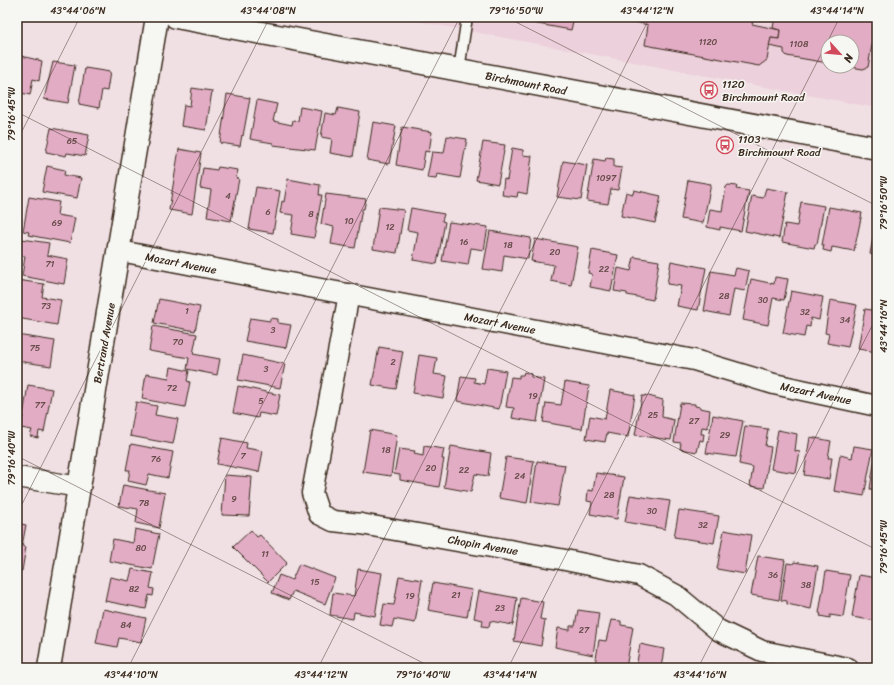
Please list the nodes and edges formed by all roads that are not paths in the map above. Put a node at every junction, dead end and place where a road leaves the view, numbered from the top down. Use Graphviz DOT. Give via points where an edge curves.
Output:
graph roads {
  1 [pos="158,17"];
  2 [pos="176,17"];
  3 [pos="467,17"];
  4 [pos="459,70"];
  5 [pos="877,148"];
  6 [pos="120,251"];
  7 [pos="349,294"];
  8 [pos="877,406"];
  9 [pos="17,477"];
  10 [pos="80,487"];
  11 [pos="49,668"];
  12 [pos="848,668"];
  1 -- 6 [label="main road, Bertrand Avenue"];
  2 -- 4 [label="main road, Birchmount Road"];
  3 -- 4 [label="lane"];
  4 -- 5 [label="main road, Birchmount Road"];
  6 -- 7 [label="street, Mozart Avenue"];
  6 -- 10 [label="main road, Bertrand Avenue"];
  7 -- 8 [label="street, Mozart Avenue" via="694,360 774,384"];
  7 -- 12 [label="street, Chopin Avenue" via="312,493 319,514 333,521 560,559 639,575 676,595 718,630 762,651"];
  9 -- 10 [label="street"];
  10 -- 11 [label="main road, Bertrand Avenue"];
}
